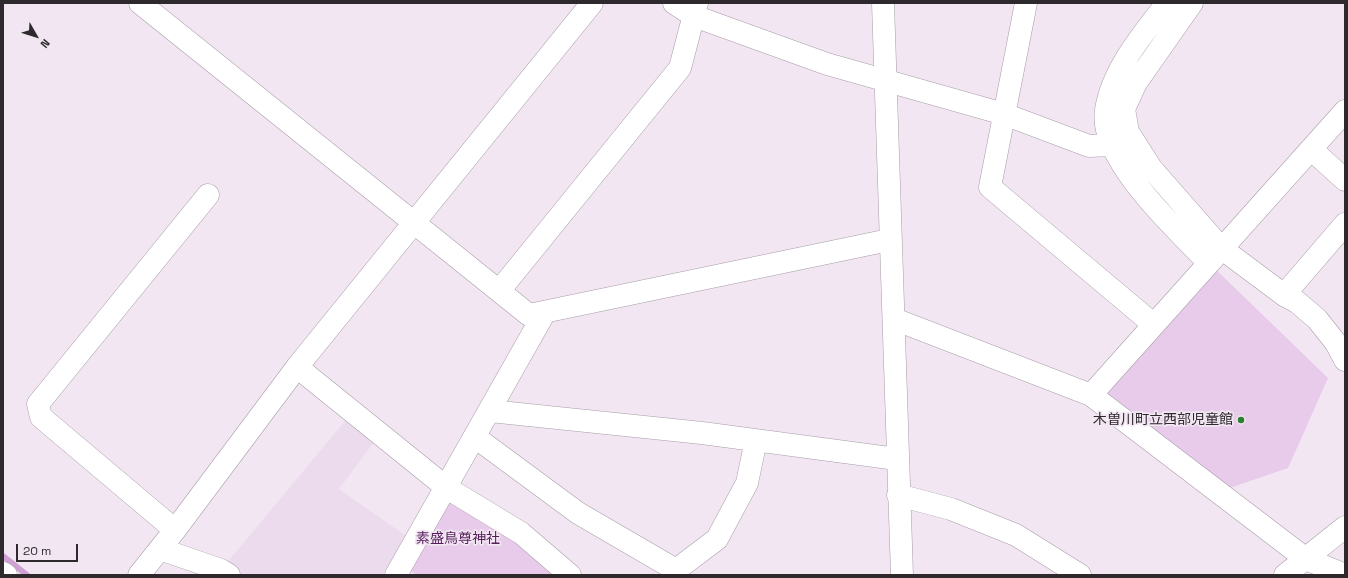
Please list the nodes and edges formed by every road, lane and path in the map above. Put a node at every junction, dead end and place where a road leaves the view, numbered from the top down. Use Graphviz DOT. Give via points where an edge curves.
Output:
graph roads {
  1 [pos="140,3"];
  2 [pos="592,3"];
  3 [pos="674,3"];
  4 [pos="883,3"];
  5 [pos="1026,3"];
  6 [pos="1167,3"];
  7 [pos="1192,3"];
  8 [pos="696,10"];
  9 [pos="886,80"];
  10 [pos="1345,111"];
  11 [pos="1004,114"];
  12 [pos="1112,145"];
  13 [pos="1311,149"];
  14 [pos="1345,180"];
  15 [pos="208,195"];
  16 [pos="414,224"];
  17 [pos="1345,224"];
  18 [pos="890,240"];
  19 [pos="1214,255"];
  20 [pos="499,291"];
  21 [pos="1284,295"];
  22 [pos="545,312"];
  23 [pos="894,319"];
  24 [pos="1153,324"];
  25 [pos="1345,360"];
  26 [pos="297,367"];
  27 [pos="1090,395"];
  28 [pos="490,411"];
  29 [pos="476,437"];
  30 [pos="756,440"];
  31 [pos="897,459"];
  32 [pos="447,488"];
  33 [pos="898,495"];
  34 [pos="1345,527"];
  35 [pos="175,530"];
  36 [pos="160,549"];
  37 [pos="1306,559"];
  38 [pos="3,573"];
  39 [pos="6,575"];
  40 [pos="139,575"];
  41 [pos="229,575"];
  42 [pos="396,575"];
  43 [pos="570,575"];
  44 [pos="902,575"];
  45 [pos="1080,575"];
  46 [pos="1285,575"];
  47 [pos="1345,575"];
  1 -- 16 [label="street"];
  2 -- 16 [label="street"];
  3 -- 8 [label="street"];
  4 -- 9 [label="street"];
  5 -- 11 [label="street"];
  6 -- 12 [label="street" via="1138,42 1116,78 1106,111"];
  7 -- 19 [label="street" via="1136,83 1124,110 1128,132"];
  8 -- 9 [label="street" via="827,64"];
  8 -- 20 [label="street" via="680,68"];
  9 -- 11 [label="street"];
  9 -- 18 [label="street"];
  10 -- 13 [label="street"];
  11 -- 12 [label="street" via="1089,146"];
  11 -- 24 [label="street" via="990,187"];
  12 -- 19 [label="street" via="1139,188"];
  13 -- 14 [label="street"];
  13 -- 19 [label="street"];
  15 -- 35 [label="street" via="38,404 41,417"];
  16 -- 20 [label="street"];
  16 -- 26 [label="street"];
  17 -- 21 [label="street"];
  18 -- 22 [label="street"];
  18 -- 23 [label="street"];
  19 -- 21 [label="street"];
  19 -- 24 [label="street"];
  20 -- 22 [label="street" via="529,315"];
  21 -- 25 [label="street" via="1317,319 1336,343"];
  22 -- 28 [label="street"];
  23 -- 27 [label="street"];
  23 -- 31 [label="street"];
  24 -- 27 [label="street"];
  26 -- 32 [label="street"];
  26 -- 35 [label="street"];
  27 -- 37 [label="street"];
  28 -- 29 [label="street"];
  28 -- 30 [label="street"];
  29 -- 30 [label="street" via="578,513 676,570 717,539 746,483"];
  29 -- 32 [label="street"];
  30 -- 31 [label="street"];
  31 -- 33 [label="street"];
  32 -- 42 [label="street"];
  32 -- 43 [label="street" via="521,533"];
  33 -- 44 [label="street"];
  33 -- 45 [label="street" via="951,509 1016,535"];
  34 -- 37 [label="street"];
  35 -- 36 [label="street"];
  36 -- 40 [label="street"];
  36 -- 41 [label="street"];
  37 -- 46 [label="street"];
  37 -- 47 [label="street"];
  38 -- 39 [label="street"];
}
